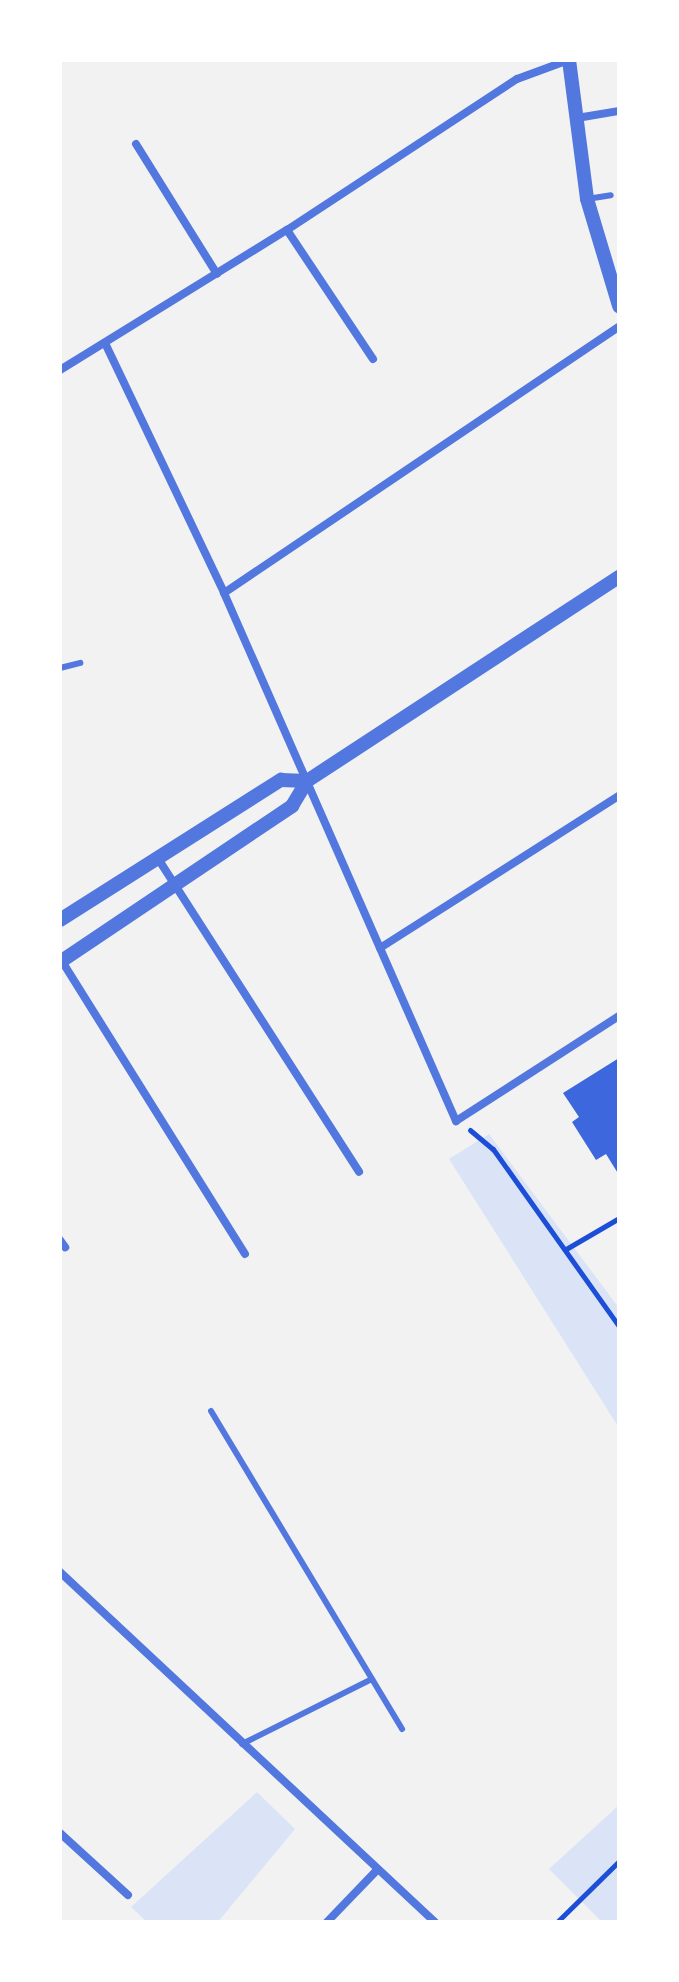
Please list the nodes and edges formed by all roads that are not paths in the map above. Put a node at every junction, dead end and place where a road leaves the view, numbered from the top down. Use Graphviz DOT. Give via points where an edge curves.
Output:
graph roads {
  1 [pos="569,60"];
  2 [pos="619,111"];
  3 [pos="577,118"];
  4 [pos="136,144"];
  5 [pos="611,195"];
  6 [pos="587,199"];
  7 [pos="287,230"];
  8 [pos="217,274"];
  9 [pos="619,306"];
  10 [pos="619,327"];
  11 [pos="105,343"];
  12 [pos="373,359"];
  13 [pos="60,370"];
  14 [pos="619,577"];
  15 [pos="224,593"];
  16 [pos="80,663"];
  17 [pos="60,668"];
  18 [pos="307,781"];
  19 [pos="619,796"];
  20 [pos="156,857"];
  21 [pos="174,884"];
  22 [pos="60,920"];
  23 [pos="380,948"];
  24 [pos="61,960"];
  25 [pos="619,1016"];
  26 [pos="359,1172"];
  27 [pos="245,1254"];
  28 [pos="211,1411"];
  29 [pos="60,1572"];
  30 [pos="372,1679"];
  31 [pos="402,1729"];
  32 [pos="242,1744"];
  33 [pos="60,1833"];
  34 [pos="377,1870"];
  35 [pos="128,1895"];
  36 [pos="327,1922"];
  37 [pos="435,1922"];
  1 -- 3 [label="street"];
  1 -- 7 [label="street" via="517,79"];
  2 -- 3 [label="street"];
  3 -- 6 [label="street"];
  4 -- 8 [label="street"];
  5 -- 6 [label="lane"];
  6 -- 9 [label="street"];
  7 -- 8 [label="street"];
  7 -- 12 [label="street"];
  8 -- 11 [label="street"];
  10 -- 15 [label="street"];
  11 -- 13 [label="street"];
  11 -- 15 [label="street"];
  14 -- 18 [label="street"];
  15 -- 18 [label="street"];
  16 -- 17 [label="lane"];
  18 -- 20 [label="street" via="281,780"];
  18 -- 21 [label="street" via="292,806"];
  18 -- 23 [label="street"];
  19 -- 23 [label="street"];
  20 -- 21 [label="street"];
  20 -- 22 [label="street"];
  21 -- 24 [label="street"];
  21 -- 26 [label="street"];
  23 -- 25 [label="street" via="456,1121"];
  24 -- 27 [label="street"];
  28 -- 30 [label="lane"];
  29 -- 32 [label="street"];
  30 -- 31 [label="lane"];
  30 -- 32 [label="lane"];
  32 -- 34 [label="street"];
  33 -- 35 [label="street"];
  34 -- 36 [label="street"];
  34 -- 37 [label="street"];
}
